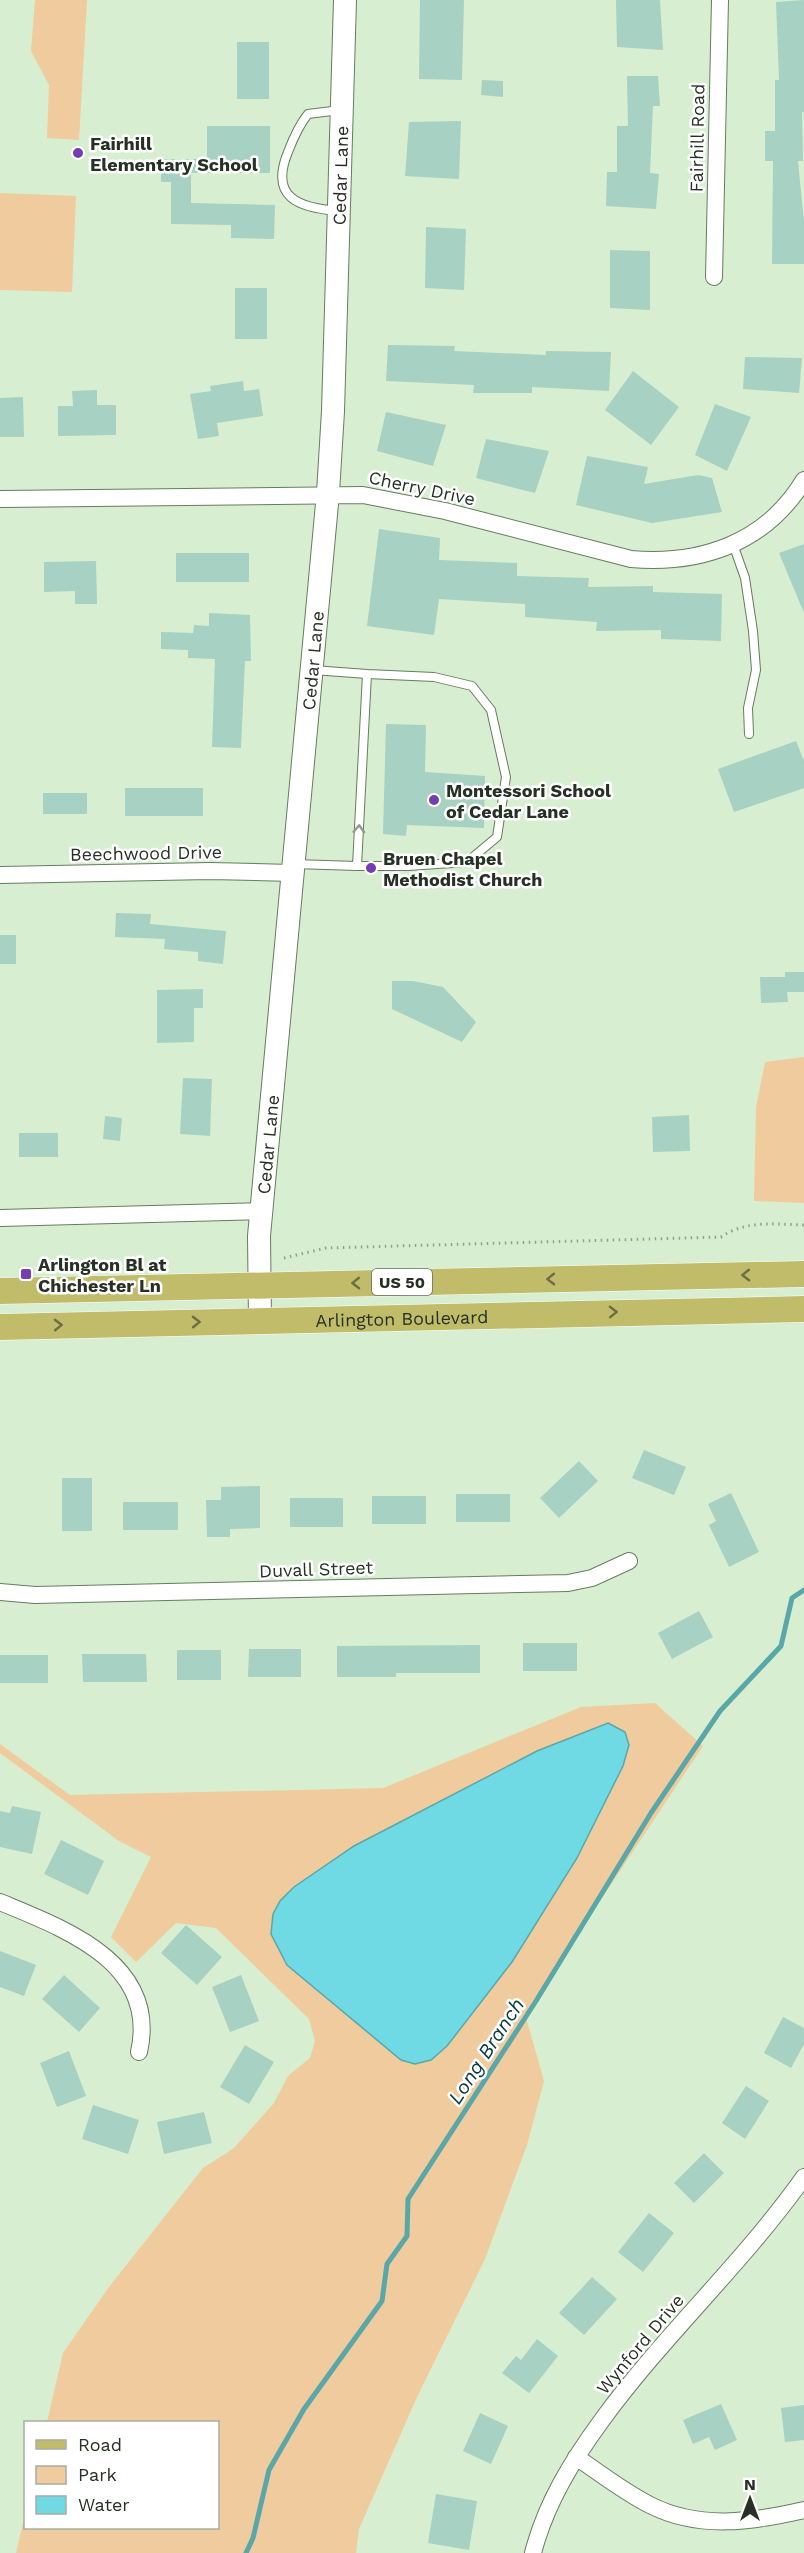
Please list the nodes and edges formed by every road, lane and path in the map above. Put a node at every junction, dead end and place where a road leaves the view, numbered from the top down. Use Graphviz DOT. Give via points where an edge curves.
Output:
graph roads {
  1 [pos="345,0"];
  2 [pos="720,0"];
  3 [pos="342,110"];
  4 [pos="339,211"];
  5 [pos="714,277"];
  6 [pos="804,480"];
  7 [pos="328,493"];
  8 [pos="0,499"];
  9 [pos="733,544"];
  10 [pos="313,670"];
  11 [pos="367,674"];
  12 [pos="749,734"];
  13 [pos="357,866"];
  14 [pos="293,868"];
  15 [pos="0,875"];
  16 [pos="261,1211"];
  17 [pos="0,1218"];
  18 [pos="804,1225"];
  19 [pos="284,1258"];
  20 [pos="804,1274"];
  21 [pos="259,1286"];
  22 [pos="0,1291"];
  23 [pos="804,1309"];
  24 [pos="260,1321"];
  25 [pos="0,1326"];
  26 [pos="629,1561"];
  27 [pos="0,1592"];
  28 [pos="0,1902"];
  29 [pos="139,2052"];
  30 [pos="804,2177"];
  31 [pos="798,2198"];
  32 [pos="576,2457"];
  33 [pos="804,2510"];
  34 [pos="533,2553"];
  1 -- 3 [label="main road, Cedar Lane"];
  2 -- 5 [label="street, Fairhill Road"];
  3 -- 4 [label="main road, Cedar Lane"];
  3 -- 4 [label="lane" via="308,114 292,142 281,174 285,192 294,200 304,206"];
  4 -- 7 [label="main road, Cedar Lane"];
  6 -- 9 [label="street, Cherry Drive" via="761,527"];
  7 -- 8 [label="street, Cherry Drive"];
  7 -- 9 [label="street, Cherry Drive" via="395,499 631,558 687,559"];
  7 -- 10 [label="main road, Cedar Lane"];
  9 -- 12 [label="lane" via="745,578 753,631 756,670 748,708"];
  10 -- 11 [label="lane"];
  10 -- 14 [label="main road, Cedar Lane"];
  13 -- 11 [label="lane, one-way"];
  11 -- 13 [label="lane" via="434,677 472,686 491,710 506,777 497,837 467,862"];
  13 -- 14 [label="lane"];
  14 -- 15 [label="street, Beechwood Drive"];
  14 -- 16 [label="main road, Cedar Lane"];
  16 -- 17 [label="street"];
  16 -- 21 [label="main road, Cedar Lane"];
  18 -- 19 [label="path" via="760,1224 732,1230 721,1237 326,1248"];
  20 -- 21 [label="main road, Arlington Boulevard / US 50, one-way"];
  21 -- 22 [label="main road, Arlington Boulevard / US 50"];
  21 -- 24 [label="main road, Cedar Lane"];
  24 -- 23 [label="main road, Arlington Boulevard / US 50, one-way"];
  25 -- 24 [label="main road, Arlington Boulevard / US 50, one-way"];
  26 -- 27 [label="street, Duvall Street" via="592,1578 568,1583 46,1595"];
  28 -- 29 [label="street" via="64,1929 110,1961 129,1982 138,2000 142,2018"];
  30 -- 31 [label="street, Wynford Drive"];
  31 -- 32 [label="street, Wynford Drive" via="767,2227 628,2385"];
  32 -- 33 [label="street" via="650,2505 695,2519 751,2522"];
  32 -- 34 [label="street, Wynford Drive" via="541,2524"];
}
